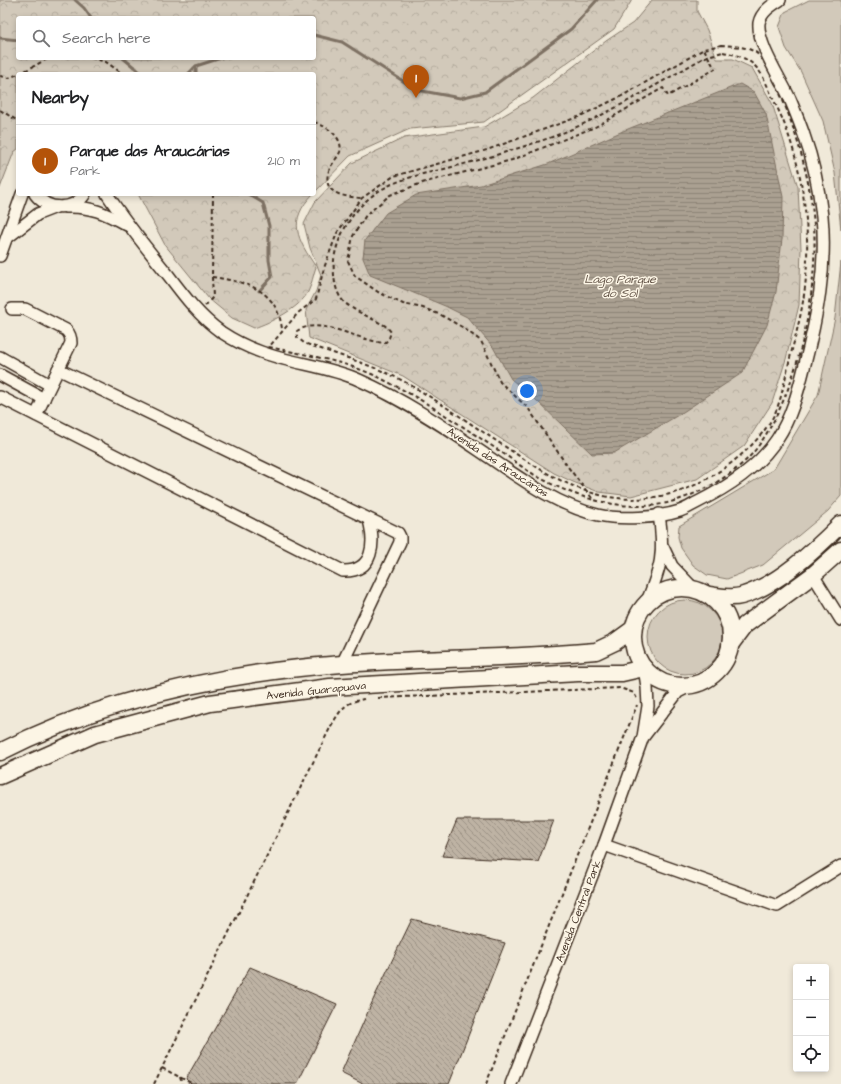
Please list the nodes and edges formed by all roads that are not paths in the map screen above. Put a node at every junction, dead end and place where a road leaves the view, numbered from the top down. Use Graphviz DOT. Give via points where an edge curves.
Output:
graph roads {
  1 [pos="780,0"];
  2 [pos="21,196"];
  3 [pos="37,196"];
  4 [pos="83,196"];
  5 [pos="108,196"];
  6 [pos="61,207"];
  7 [pos="128,225"];
  8 [pos="6,239"];
  9 [pos="0,256"];
  10 [pos="12,309"];
  11 [pos="0,357"];
  12 [pos="58,369"];
  13 [pos="0,375"];
  14 [pos="50,385"];
  15 [pos="0,397"];
  16 [pos="44,399"];
  17 [pos="36,415"];
  18 [pos="659,514"];
  19 [pos="369,520"];
  20 [pos="841,524"];
  21 [pos="663,548"];
  22 [pos="841,550"];
  23 [pos="813,575"];
  24 [pos="702,592"];
  25 [pos="646,604"];
  26 [pos="841,620"];
  27 [pos="633,629"];
  28 [pos="730,645"];
  29 [pos="342,664"];
  30 [pos="644,668"];
  31 [pos="694,684"];
  32 [pos="643,737"];
  33 [pos="0,752"];
  34 [pos="0,776"];
  35 [pos="604,845"];
  36 [pos="841,866"];
  37 [pos="510,1084"];
  1 -- 18 [label="street, Avenida das Araucárias" via="767,9 759,24 764,48 791,100 805,137 816,178 822,216 823,254 820,294 811,341 790,413 778,438 764,456 744,475 711,496 681,511"];
  2 -- 8 [label="street"];
  3 -- 6 [label="street" via="47,204"];
  4 -- 6 [label="street, Avenida das Araucárias" via="76,203"];
  5 -- 7 [label="street, Avenida das Araucárias"];
  6 -- 7 [label="street, Avenida das Araucárias" via="84,206"];
  6 -- 8 [label="street, Avenida das Araucárias" via="38,214"];
  7 -- 18 [label="street, Avenida das Araucárias" via="193,306 219,330 240,343 264,353 349,376 389,393 557,500 598,515 635,518"];
  8 -- 9 [label="street"];
  10 -- 12 [label="street" via="25,309 70,333 70,343"];
  11 -- 14 [label="street"];
  12 -- 14 [label="street"];
  12 -- 19 [label="street"];
  13 -- 16 [label="street"];
  14 -- 16 [label="street"];
  15 -- 17 [label="street"];
  16 -- 17 [label="street"];
  17 -- 19 [label="street" via="343,571 353,571 363,566 373,547"];
  18 -- 21 [label="street"];
  19 -- 29 [label="street" via="398,533 400,542"];
  20 -- 24 [label="street" via="784,573 759,589 740,596"];
  21 -- 24 [label="street" via="672,566"];
  21 -- 25 [label="street" via="660,568"];
  22 -- 23 [label="street"];
  23 -- 26 [label="street"];
  23 -- 28 [label="street" via="745,624"];
  24 -- 25 [label="street" via="682,588 668,590 656,595"];
  24 -- 28 [label="street" via="719,604 727,617 731,631"];
  25 -- 27 [label="street"];
  27 -- 29 [label="street, Avenida Guarapuava" via="616,642 596,651"];
  27 -- 30 [label="street" via="633,643"];
  28 -- 31 [label="street" via="726,658 718,670"];
  29 -- 33 [label="street, Avenida Guarapuava" via="204,682 159,693 98,710"];
  30 -- 31 [label="street" via="654,677 667,683"];
  30 -- 32 [label="street" via="648,706"];
  30 -- 34 [label="street, Avenida Guarapuava" via="622,673 578,673 330,687 210,703 95,734"];
  31 -- 32 [label="street" via="678,692"];
  32 -- 35 [label="street, Avenida Central Park"];
  35 -- 36 [label="street" via="777,906"];
  35 -- 37 [label="street, Avenida Central Park"];
}
